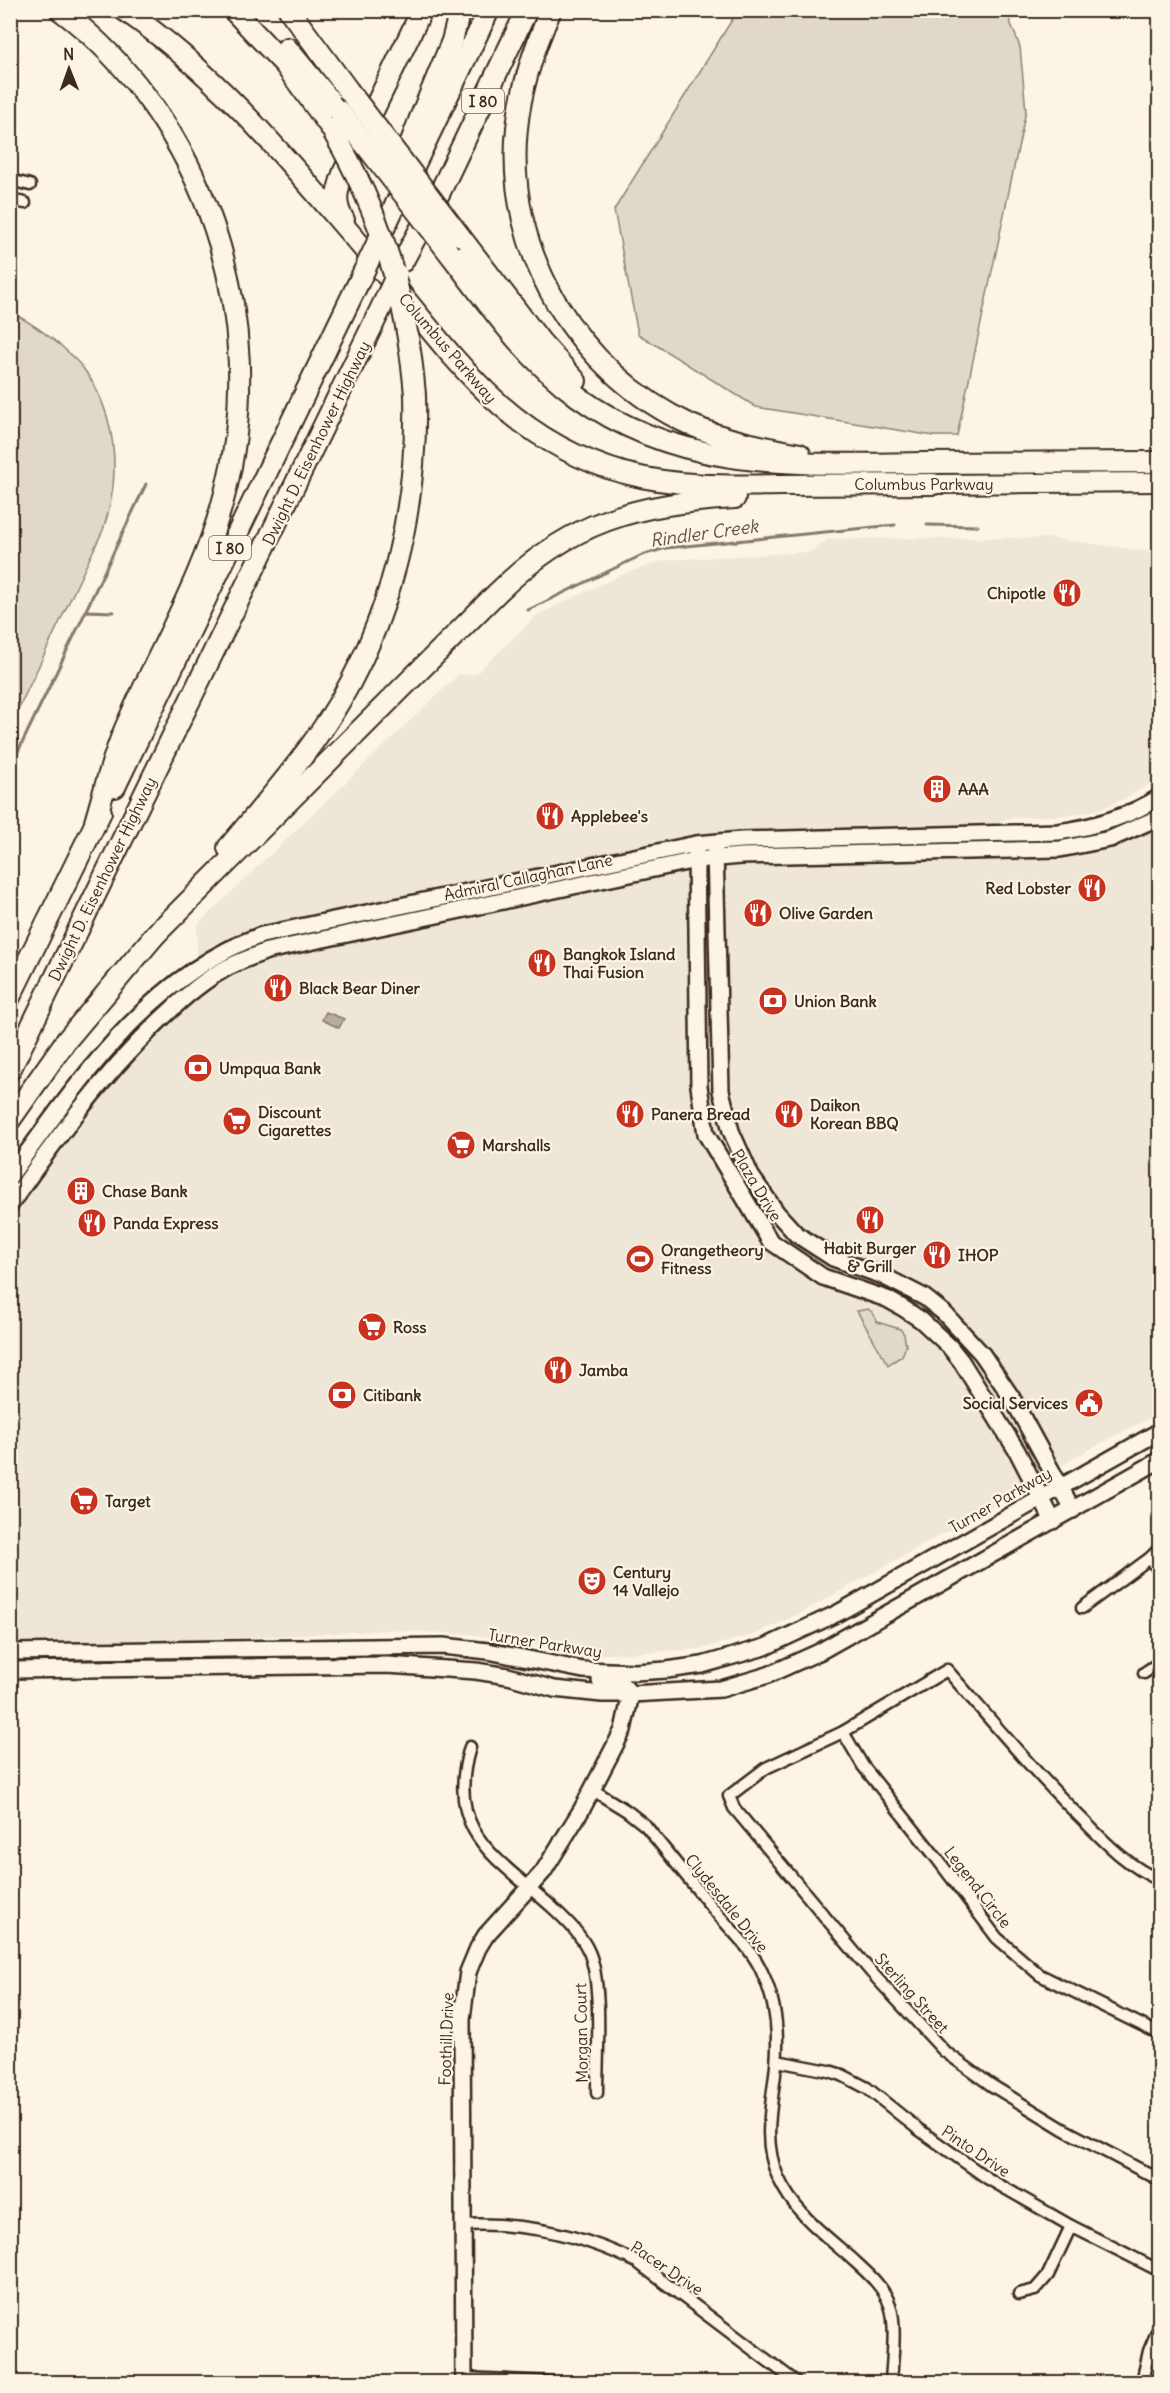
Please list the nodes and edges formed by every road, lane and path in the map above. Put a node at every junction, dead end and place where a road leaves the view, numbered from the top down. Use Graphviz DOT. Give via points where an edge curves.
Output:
graph roads {
  1 [pos="60,10"];
  2 [pos="124,10"];
  3 [pos="232,10"];
  4 [pos="245,10"];
  5 [pos="289,10"];
  6 [pos="422,10"];
  7 [pos="460,10"];
  8 [pos="489,10"];
  9 [pos="527,10"];
  10 [pos="551,10"];
  11 [pos="335,119"];
  12 [pos="10,180"];
  13 [pos="30,185"];
  14 [pos="10,200"];
  15 [pos="26,203"];
  16 [pos="380,237"];
  17 [pos="366,264"];
  18 [pos="656,439"];
  19 [pos="1160,462"];
  20 [pos="843,464"];
  21 [pos="1160,482"];
  22 [pos="913,484"];
  23 [pos="934,484"];
  24 [pos="1160,798"];
  25 [pos="1160,817"];
  26 [pos="95,822"];
  27 [pos="715,841"];
  28 [pos="696,844"];
  29 [pos="715,858"];
  30 [pos="696,860"];
  31 [pos="153,937"];
  32 [pos="10,997"];
  33 [pos="10,1070"];
  34 [pos="10,1120"];
  35 [pos="10,1176"];
  36 [pos="10,1205"];
  37 [pos="1160,1431"];
  38 [pos="1160,1460"];
  39 [pos="1060,1486"];
  40 [pos="1041,1497"];
  41 [pos="1073,1510"];
  42 [pos="1053,1521"];
  43 [pos="1160,1548"];
  44 [pos="1150,1558"];
  45 [pos="1160,1572"];
  46 [pos="1082,1608"];
  47 [pos="10,1652"];
  48 [pos="1160,1662"];
  49 [pos="10,1670"];
  50 [pos="583,1670"];
  51 [pos="1144,1673"];
  52 [pos="631,1694"];
  53 [pos="843,1732"];
  54 [pos="470,1747"];
  55 [pos="592,1790"];
  56 [pos="1160,1880"];
  57 [pos="530,1888"];
  58 [pos="1160,2034"];
  59 [pos="777,2061"];
  60 [pos="597,2093"];
  61 [pos="1160,2180"];
  62 [pos="464,2225"];
  63 [pos="1071,2226"];
  64 [pos="1160,2271"];
  65 [pos="1019,2294"];
  66 [pos="1160,2325"];
  67 [pos="784,2379"];
  68 [pos="464,2380"];
  69 [pos="554,2382"];
  70 [pos="796,2382"];
  71 [pos="891,2382"];
  72 [pos="1142,2382"];
  1 -- 26 [label="highway" via="130,75 160,113 184,156 221,249 233,299 238,354 236,435 223,502 124,732"];
  2 -- 17 [label="highway, Columbus Parkway" via="188,59 239,106"];
  3 -- 11 [label="highway"];
  4 -- 11 [label="highway, Columbus Parkway" via="295,57"];
  5 -- 18 [label="highway, bridge" via="569,375"];
  6 -- 17 [label="highway" via="351,153 337,193 340,214"];
  7 -- 16 [label="highway"];
  8 -- 16 [label="highway, Dwight D. Eisenhower Highway / I 80"];
  9 -- 33 [label="highway, Dwight D. Eisenhower Highway / I 80, bridge"];
  10 -- 20 [label="highway" via="525,81 516,164 521,212 530,246 566,319 608,370 679,419 719,436"];
  11 -- 18 [label="highway, Columbus Parkway, bridge" via="450,254 514,337 562,384 597,409"];
  11 -- 31 [label="highway, bridge" via="392,263 405,318 415,395 414,462 404,529 387,595 362,658 335,708 305,752"];
  12 -- 13 [label="street"];
  14 -- 15 [label="street"];
  16 -- 17 [label="highway, Dwight D. Eisenhower Highway / I 80, bridge"];
  17 -- 22 [label="highway, Columbus Parkway" via="490,397 538,435 585,460 626,473 694,485"];
  17 -- 26 [label="highway, Dwight D. Eisenhower Highway / I 80" via="137,744"];
  18 -- 20 [label="highway, Columbus Parkway" via="744,460"];
  19 -- 20 [label="highway, Columbus Parkway"];
  21 -- 23 [label="main road, Columbus Parkway"];
  22 -- 23 [label="highway, Columbus Parkway"];
  22 -- 31 [label="highway" via="669,503 605,520 561,542 497,593"];
  24 -- 27 [label="street, Admiral Callaghan Lane" via="1105,823 1058,832"];
  25 -- 29 [label="street, Admiral Callaghan Lane" via="1110,839 1060,849"];
  26 -- 32 [label="highway, Dwight D. Eisenhower Highway / I 80"];
  27 -- 28 [label="street, Admiral Callaghan Lane"];
  27 -- 29 [label="street, Plaza Drive"];
  28 -- 30 [label="street, Plaza Drive"];
  28 -- 35 [label="street, Admiral Callaghan Lane" via="290,928 228,948 180,980 108,1049"];
  29 -- 30 [label="street, Admiral Callaghan Lane"];
  29 -- 39 [label="street, Plaza Drive" via="721,1091 731,1131 751,1176 796,1234 833,1258 924,1296 944,1313 982,1354 1012,1398"];
  30 -- 36 [label="street, Admiral Callaghan Lane" via="284,946 235,963 184,998 120,1061"];
  30 -- 40 [label="street, Plaza Drive" via="698,1075 706,1134 770,1240 823,1277 903,1308 949,1346 1017,1451"];
  31 -- 34 [label="highway" via="65,1042"];
  37 -- 39 [label="street, Turner Parkway"];
  38 -- 41 [label="street"];
  39 -- 40 [label="street, Turner Parkway"];
  39 -- 41 [label="street, Plaza Drive"];
  40 -- 42 [label="street, Plaza Drive"];
  40 -- 50 [label="street, Turner Parkway" via="838,1613 765,1647 702,1665 667,1670"];
  41 -- 42 [label="street"];
  42 -- 52 [label="street" via="880,1620 768,1675 721,1689"];
  43 -- 44 [label="street"];
  44 -- 45 [label="street"];
  44 -- 46 [label="street"];
  47 -- 50 [label="street, Turner Parkway" via="443,1646"];
  48 -- 51 [label="street"];
  49 -- 52 [label="street" via="387,1665 476,1671 554,1689"];
  50 -- 52 [label="street" via="595,1681 620,1682"];
  52 -- 55 [label="street, Foothill Drive" via="623,1730"];
  53 -- 56 [label="street" via="947,1670 1051,1788 1102,1839 1147,1875"];
  53 -- 58 [label="street, Legend Circle" via="863,1766 997,1938 1040,1975"];
  53 -- 61 [label="street, Sterling Street" via="766,1768 729,1796 734,1808 871,1972 944,2051 1063,2129"];
  54 -- 57 [label="street, Morgan Court" via="464,1767 463,1795 470,1825 489,1853"];
  55 -- 57 [label="street, Foothill Drive"];
  55 -- 59 [label="street, Clydesdale Drive" via="646,1826 762,1971 776,2021"];
  57 -- 60 [label="street, Morgan Court" via="565,1918 590,1954 596,1991"];
  57 -- 62 [label="street, Foothill Drive" via="478,1948 464,1990"];
  59 -- 63 [label="street, Pinto Drive" via="829,2071 867,2088 987,2178"];
  59 -- 71 [label="street, Clydesdale Drive" via="768,2127 776,2174 798,2210 873,2277 890,2306"];
  62 -- 67 [label="street, Pacer Drive" via="502,2225 581,2238 637,2262 701,2309"];
  62 -- 68 [label="street, Foothill Drive"];
  63 -- 64 [label="street, Pinto Drive"];
  63 -- 65 [label="street" via="1048,2275 1035,2290"];
  66 -- 72 [label="street"];
  67 -- 70 [label="street, Pacer Drive"];
  68 -- 69 [label="street"];
}
